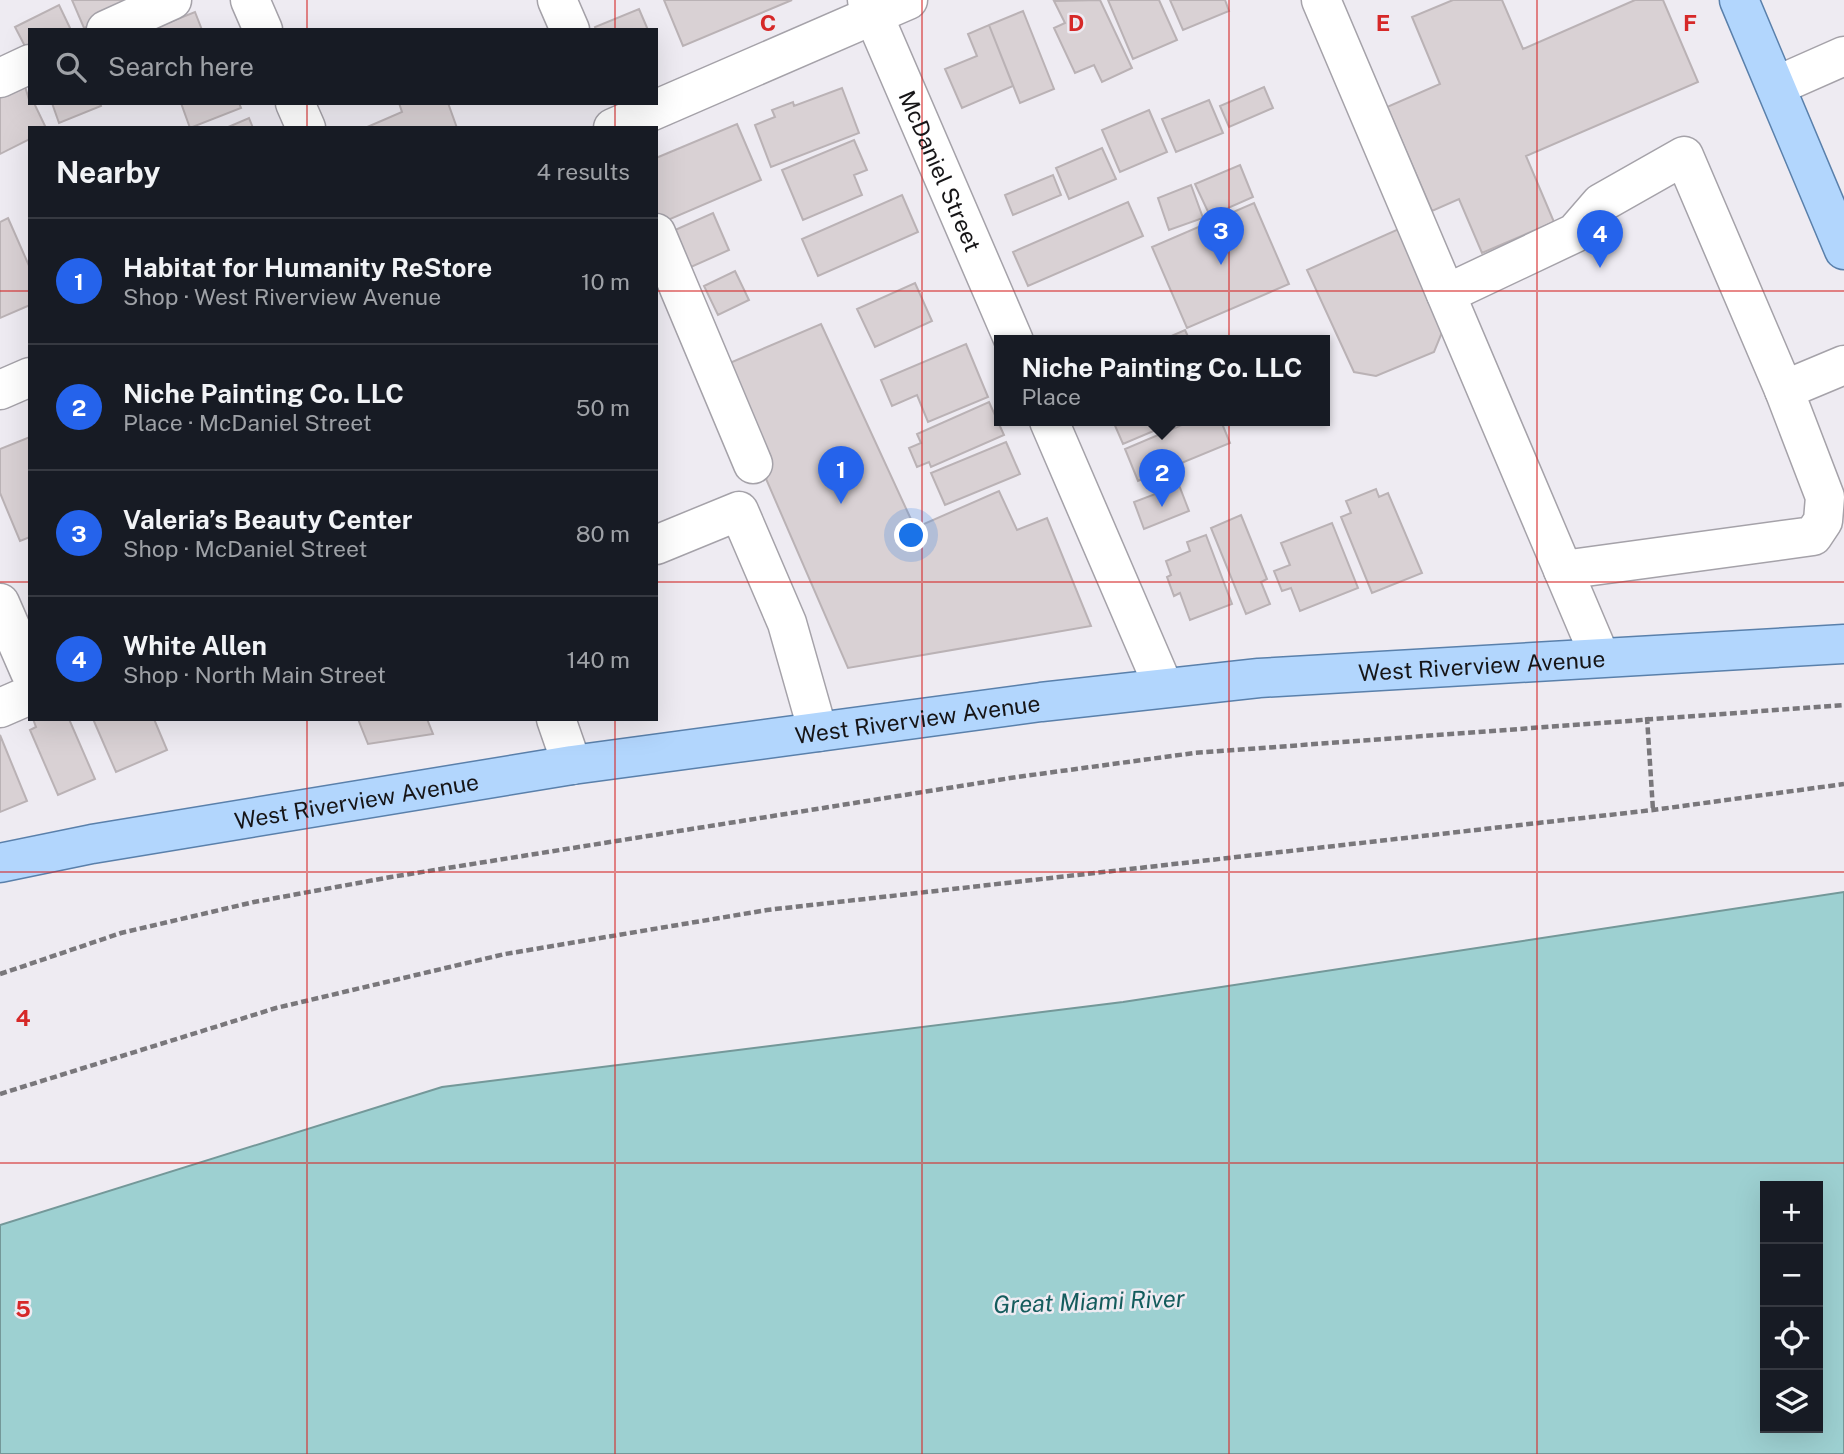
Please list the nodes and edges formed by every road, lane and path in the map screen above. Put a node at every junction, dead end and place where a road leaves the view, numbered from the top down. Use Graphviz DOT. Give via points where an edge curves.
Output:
graph roads {
  1 [pos="172,0"];
  2 [pos="250,0"];
  3 [pos="557,0"];
  4 [pos="908,0"];
  5 [pos="1321,0"];
  6 [pos="1739,0"];
  7 [pos="871,8"];
  8 [pos="110,28"];
  9 [pos="262,28"];
  10 [pos="569,28"];
  11 [pos="1844,56"];
  12 [pos="28,65"];
  13 [pos="0,78"];
  14 [pos="1776,86"];
  15 [pos="296,105"];
  16 [pos="602,105"];
  17 [pos="305,126"];
  18 [pos="611,126"];
  19 [pos="616,126"];
  20 [pos="658,238"];
  21 [pos="1844,250"];
  22 [pos="1446,294"];
  23 [pos="1011,335"];
  24 [pos="1844,365"];
  25 [pos="28,378"];
  26 [pos="0,390"];
  27 [pos="1784,390"];
  28 [pos="1051,426"];
  29 [pos="753,464"];
  30 [pos="658,544"];
  31 [pos="1563,570"];
  32 [pos="0,603"];
  33 [pos="1844,644"];
  34 [pos="1600,657"];
  35 [pos="28,667"];
  36 [pos="1164,688"];
  37 [pos="28,696"];
  38 [pos="1844,705"];
  39 [pos="0,708"];
  40 [pos="1647,717"];
  41 [pos="557,721"];
  42 [pos="818,732"];
  43 [pos="572,765"];
  44 [pos="1844,784"];
  45 [pos="1653,810"];
  46 [pos="0,863"];
  47 [pos="0,974"];
  48 [pos="0,1094"];
  1 -- 8 [label="street"];
  2 -- 9 [label="street"];
  3 -- 10 [label="street"];
  4 -- 7 [label="street"];
  5 -- 22 [label="street"];
  6 -- 14 [label="main road"];
  7 -- 19 [label="street"];
  7 -- 23 [label="street, McDaniel Street"];
  11 -- 14 [label="street"];
  12 -- 13 [label="street"];
  14 -- 21 [label="main road"];
  15 -- 17 [label="street"];
  16 -- 18 [label="street"];
  20 -- 29 [label="street"];
  22 -- 27 [label="street" via="1575,233 1601,203 1684,156"];
  22 -- 31 [label="street"];
  24 -- 27 [label="street"];
  25 -- 26 [label="street"];
  27 -- 31 [label="street" via="1825,497 1823,521 1813,536"];
  28 -- 36 [label="street"];
  30 -- 42 [label="street" via="739,511 787,623"];
  31 -- 34 [label="street"];
  32 -- 35 [label="street"];
  33 -- 34 [label="main road, West Riverview Avenue"];
  34 -- 36 [label="main road, West Riverview Avenue"];
  36 -- 42 [label="main road, West Riverview Avenue"];
  37 -- 39 [label="street"];
  38 -- 40 [label="path"];
  40 -- 45 [label="path"];
  40 -- 47 [label="path" via="1195,753 1004,779 254,902 121,933"];
  41 -- 43 [label="street"];
  42 -- 43 [label="main road, West Riverview Avenue"];
  43 -- 46 [label="main road, West Riverview Avenue"];
  44 -- 45 [label="path"];
  45 -- 48 [label="path" via="766,910 505,954 276,1008"];
}
